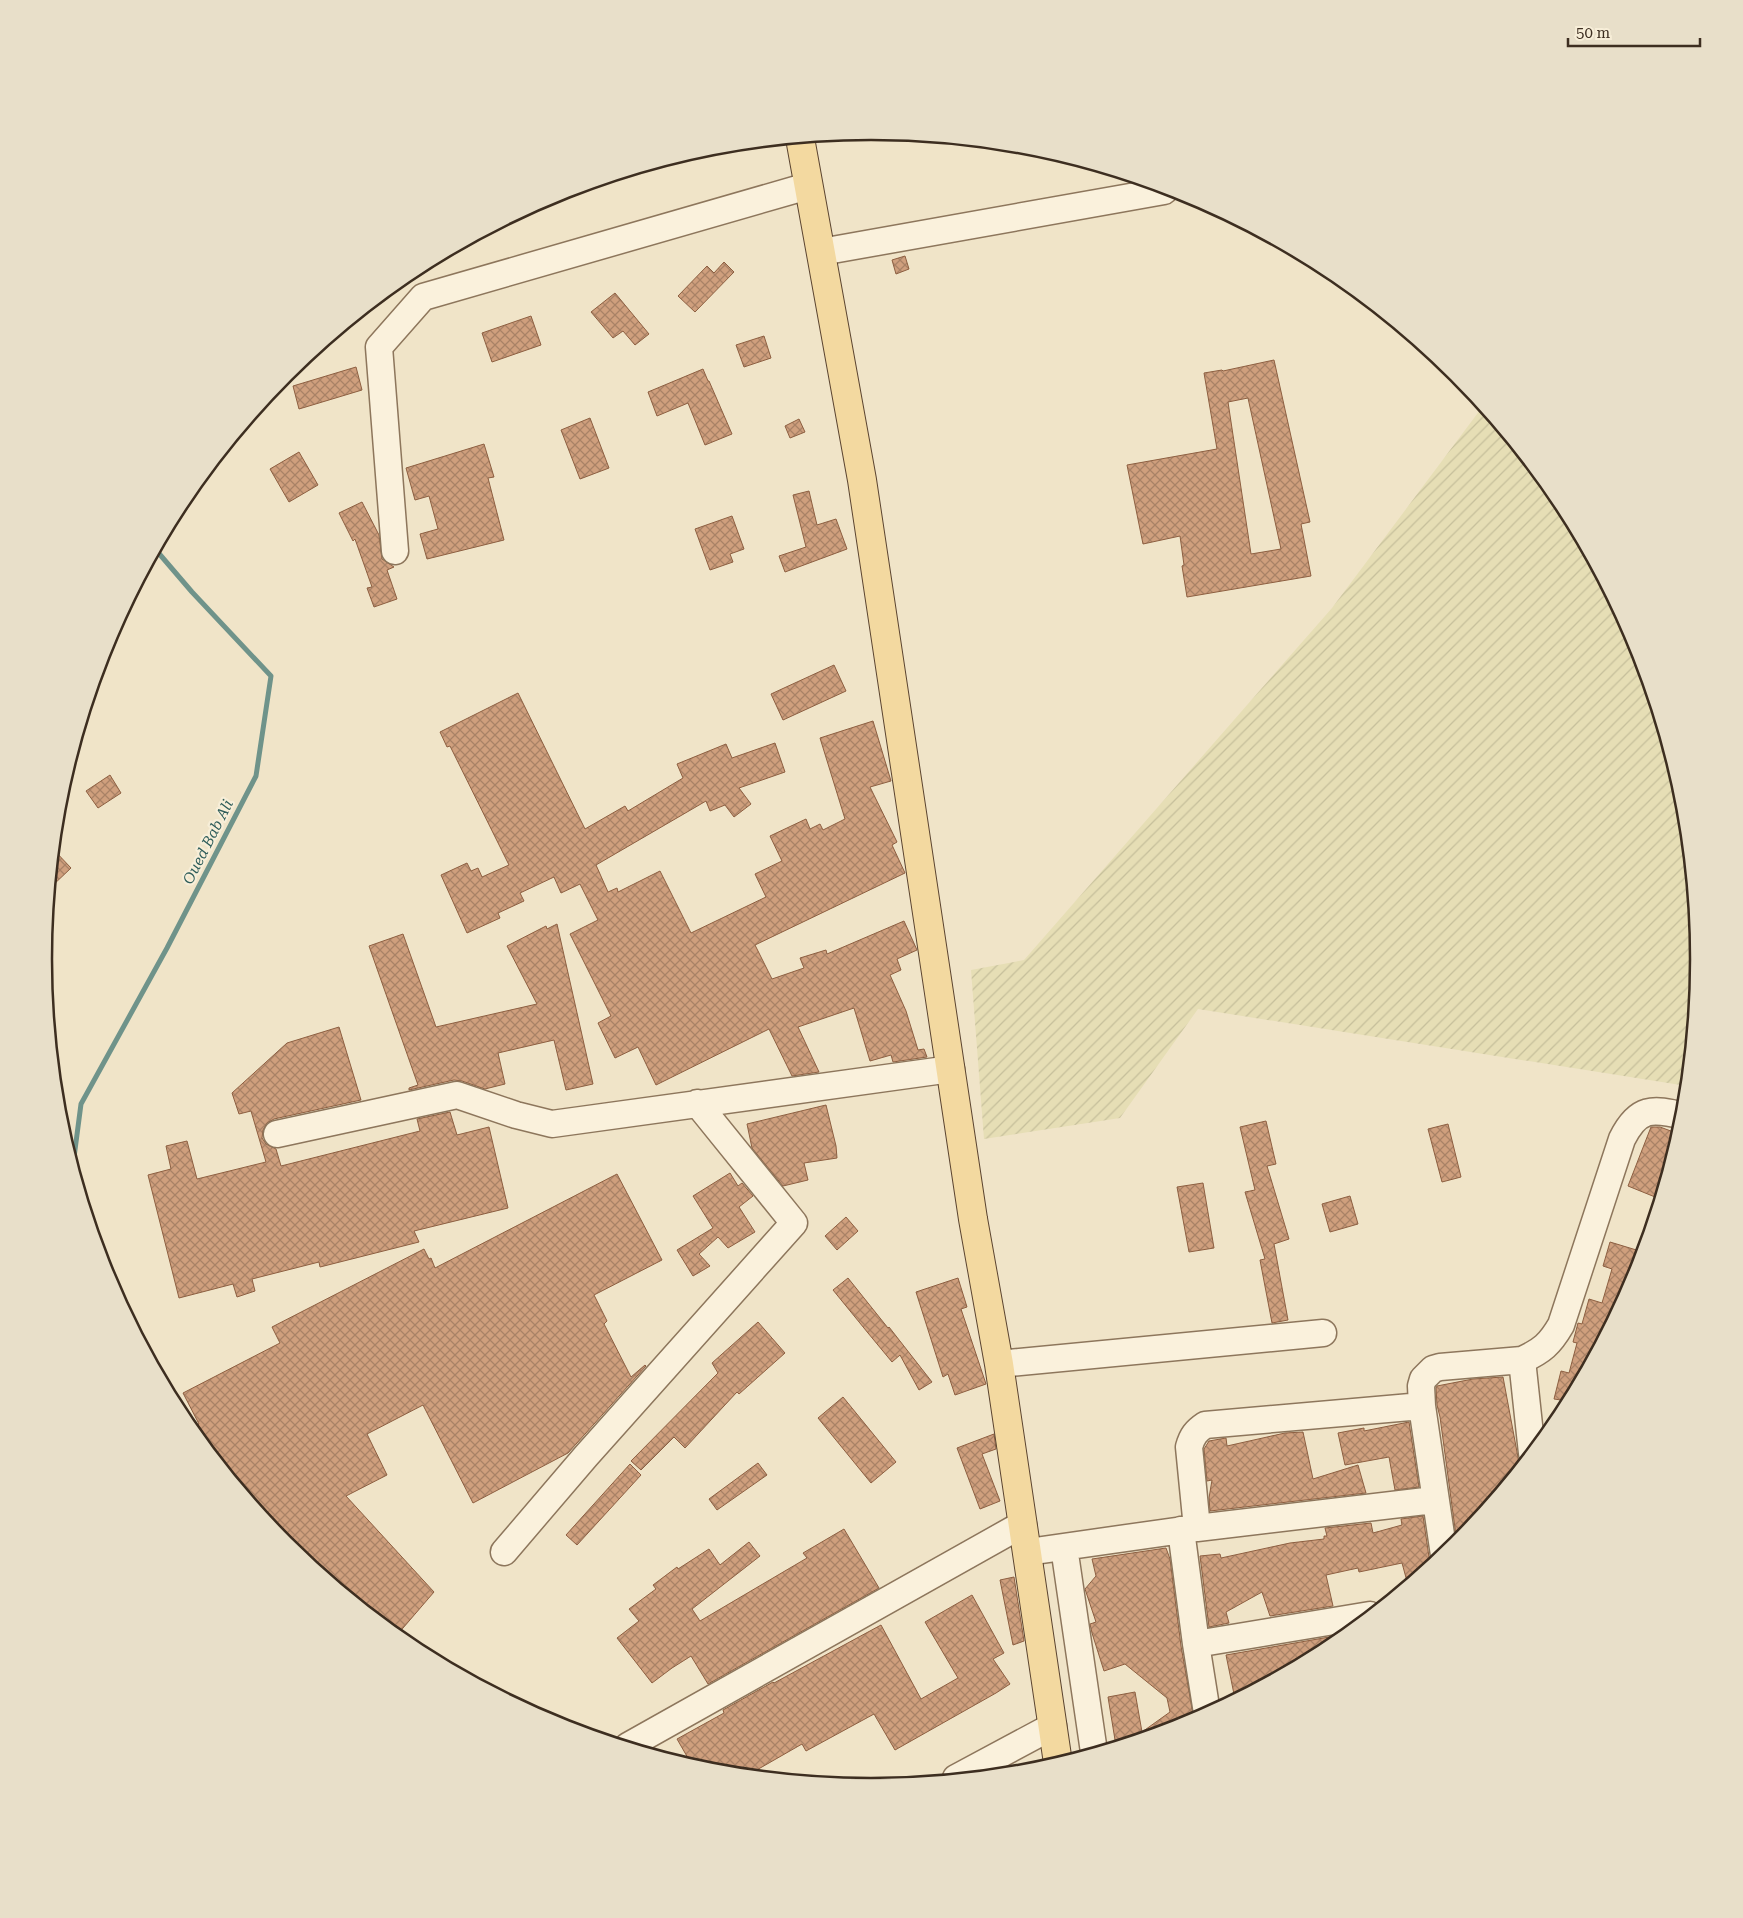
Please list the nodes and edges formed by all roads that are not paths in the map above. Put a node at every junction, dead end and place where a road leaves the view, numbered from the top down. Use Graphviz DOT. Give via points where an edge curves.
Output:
graph roads {
  1 [pos="801,144"];
  2 [pos="808,186"];
  3 [pos="1159,192"];
  4 [pos="821,252"];
  5 [pos="395,551"];
  6 [pos="951,1068"];
  7 [pos="697,1103"];
  8 [pos="1676,1114"];
  9 [pos="277,1134"];
  10 [pos="1323,1333"];
  11 [pos="1522,1360"];
  12 [pos="999,1364"];
  13 [pos="1422,1406"];
  14 [pos="1531,1444"];
  15 [pos="1434,1500"];
  16 [pos="1023,1524"];
  17 [pos="1189,1529"];
  18 [pos="1442,1546"];
  19 [pos="1064,1547"];
  20 [pos="504,1552"];
  21 [pos="1028,1552"];
  22 [pos="1358,1618"];
  23 [pos="1196,1644"];
  24 [pos="1207,1706"];
  25 [pos="1053,1726"];
  26 [pos="634,1743"];
  27 [pos="1093,1747"];
  28 [pos="1057,1756"];
  29 [pos="967,1772"];
  1 -- 2 [label="main road"];
  2 -- 4 [label="main road"];
  2 -- 5 [label="street" via="423,297 379,347"];
  3 -- 4 [label="street"];
  4 -- 6 [label="main road" via="866,509"];
  6 -- 7 [label="street"];
  6 -- 12 [label="main road"];
  7 -- 9 [label="street" via="552,1124 457,1095"];
  7 -- 20 [label="street" via="794,1222"];
  8 -- 11 [label="street" via="1659,1110 1646,1112 1629,1125 1561,1325 1540,1352"];
  10 -- 12 [label="street"];
  11 -- 13 [label="street" via="1433,1369 1423,1379"];
  11 -- 14 [label="street"];
  12 -- 16 [label="main road"];
  13 -- 15 [label="street"];
  13 -- 17 [label="street" via="1205,1425 1196,1430 1189,1447"];
  15 -- 17 [label="street"];
  15 -- 18 [label="street"];
  16 -- 21 [label="main road"];
  16 -- 26 [label="street"];
  17 -- 19 [label="street"];
  17 -- 23 [label="street"];
  19 -- 21 [label="street"];
  19 -- 27 [label="street"];
  21 -- 25 [label="main road"];
  22 -- 23 [label="street"];
  23 -- 24 [label="street"];
  25 -- 28 [label="main road"];
  25 -- 29 [label="street"];
}
